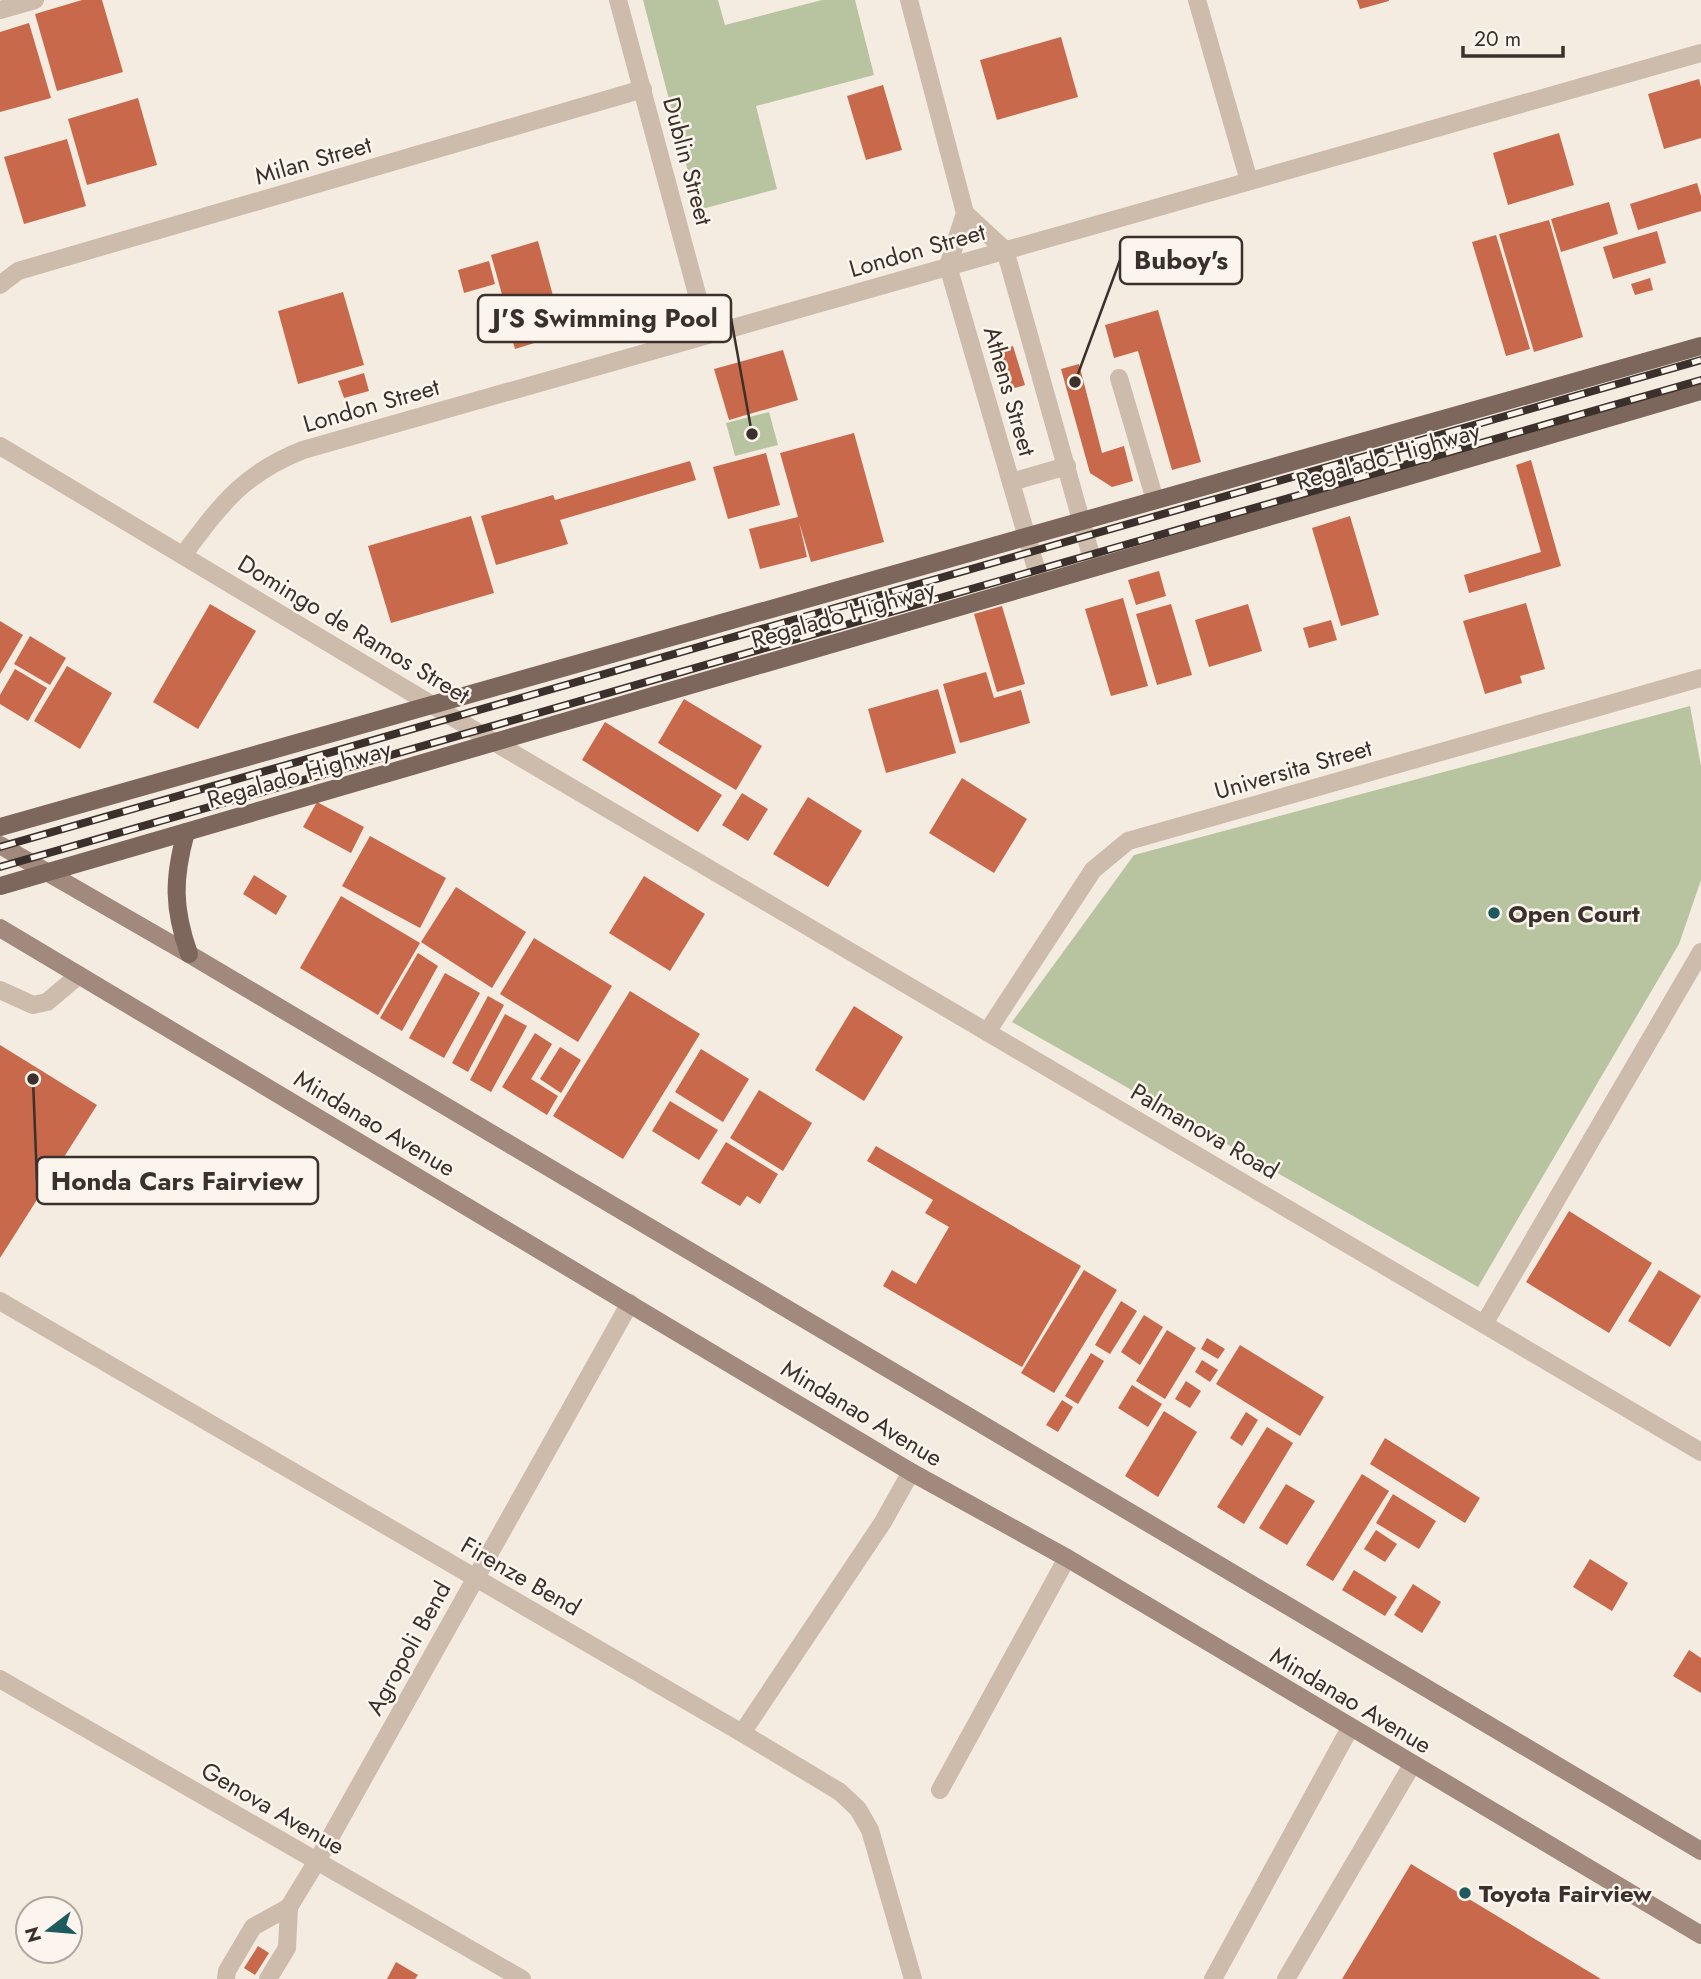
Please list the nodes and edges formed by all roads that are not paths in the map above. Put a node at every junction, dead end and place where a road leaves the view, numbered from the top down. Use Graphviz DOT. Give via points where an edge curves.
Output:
graph roads {
  1 [pos="35,0"];
  2 [pos="618,0"];
  3 [pos="909,0"];
  4 [pos="1197,0"];
  5 [pos="0,10"];
  6 [pos="1701,53"];
  7 [pos="643,89"];
  8 [pos="1249,181"];
  9 [pos="965,213"];
  10 [pos="1005,250"];
  11 [pos="948,266"];
  12 [pos="0,285"];
  13 [pos="708,335"];
  14 [pos="1701,346"];
  15 [pos="1119,378"];
  16 [pos="1701,391"];
  17 [pos="0,446"];
  18 [pos="1067,466"];
  19 [pos="1011,482"];
  20 [pos="1156,500"];
  21 [pos="1082,521"];
  22 [pos="1027,537"];
  23 [pos="183,555"];
  24 [pos="1094,566"];
  25 [pos="1040,582"];
  26 [pos="1700,682"];
  27 [pos="435,705"];
  28 [pos="494,742"];
  29 [pos="0,827"];
  30 [pos="186,832"];
  31 [pos="0,845"];
  32 [pos="684,853"];
  33 [pos="47,872"];
  34 [pos="0,886"];
  35 [pos="0,928"];
  36 [pos="1701,952"];
  37 [pos="190,954"];
  38 [pos="79,975"];
  39 [pos="0,990"];
  40 [pos="987,1032"];
  41 [pos="0,1301"];
  42 [pos="630,1303"];
  43 [pos="1484,1324"];
  44 [pos="1701,1452"];
  45 [pos="911,1472"];
  46 [pos="1067,1558"];
  47 [pos="476,1578"];
  48 [pos="0,1679"];
  49 [pos="1350,1728"];
  50 [pos="742,1733"];
  51 [pos="1412,1765"];
  52 [pos="940,1790"];
  53 [pos="1701,1851"];
  54 [pos="317,1861"];
  55 [pos="289,1907"];
  56 [pos="1701,1935"];
  57 [pos="226,1979"];
  58 [pos="268,1979"];
  59 [pos="522,1979"];
  60 [pos="913,1979"];
  61 [pos="1213,1979"];
  62 [pos="1286,1979"];
  1 -- 5 [label="street"];
  2 -- 7 [label="street, Dublin Street"];
  3 -- 9 [label="street"];
  4 -- 8 [label="street"];
  6 -- 8 [label="street, London Street"];
  7 -- 12 [label="street, Milan Street" via="18,271"];
  7 -- 13 [label="street, Dublin Street"];
  8 -- 10 [label="street, London Street"];
  9 -- 10 [label="street"];
  9 -- 11 [label="street"];
  10 -- 11 [label="street, London Street"];
  10 -- 18 [label="street, Athens Street"];
  11 -- 13 [label="street, London Street"];
  11 -- 19 [label="street, Athens Street"];
  13 -- 23 [label="street, London Street" via="278,460 233,494"];
  14 -- 20 [label="main road, Regalado Highway"];
  15 -- 20 [label="street"];
  16 -- 24 [label="main road, Regalado Highway"];
  17 -- 23 [label="street, Domingo de Ramos Street"];
  18 -- 19 [label="street"];
  18 -- 21 [label="street, Athens Street"];
  19 -- 22 [label="street, Athens Street"];
  20 -- 21 [label="main road, Regalado Highway"];
  21 -- 22 [label="main road, Regalado Highway"];
  21 -- 24 [label="street, Athens Street"];
  22 -- 25 [label="street, Athens Street"];
  22 -- 27 [label="main road, Regalado Highway"];
  23 -- 27 [label="street, Domingo de Ramos Street"];
  24 -- 25 [label="main road, Regalado Highway"];
  25 -- 28 [label="main road, Regalado Highway"];
  26 -- 40 [label="street, Universita Street" via="1128,841 1093,870"];
  27 -- 28 [label="street, Domingo de Ramos Street"];
  27 -- 29 [label="main road, Regalado Highway"];
  28 -- 30 [label="main road, Regalado Highway"];
  28 -- 32 [label="street, Domingo de Ramos Street"];
  30 -- 33 [label="main road, Regalado Highway"];
  30 -- 37 [label="main road" via="177,862 175,893 179,925"];
  31 -- 33 [label="main road, Mindanao Avenue"];
  32 -- 40 [label="street, Palmanova Road"];
  33 -- 34 [label="main road, Regalado Highway"];
  33 -- 37 [label="main road, Mindanao Avenue"];
  35 -- 38 [label="main road, Mindanao Avenue"];
  36 -- 43 [label="street"];
  37 -- 53 [label="main road, Mindanao Avenue"];
  38 -- 39 [label="street" via="47,1002 33,1005"];
  38 -- 42 [label="main road, Mindanao Avenue"];
  40 -- 43 [label="street, Palmanova Road"];
  41 -- 47 [label="street, Firenze Bend"];
  42 -- 45 [label="main road, Mindanao Avenue"];
  42 -- 47 [label="street, Agropoli Bend"];
  43 -- 44 [label="street, Palmanova Road"];
  45 -- 46 [label="main road, Mindanao Avenue"];
  45 -- 50 [label="street" via="883,1522"];
  46 -- 49 [label="main road, Mindanao Avenue"];
  46 -- 52 [label="street"];
  47 -- 50 [label="street, Firenze Bend"];
  47 -- 54 [label="street, Agropoli Bend"];
  48 -- 54 [label="street, Genova Avenue"];
  49 -- 51 [label="main road, Mindanao Avenue"];
  49 -- 61 [label="street"];
  50 -- 60 [label="street, Firenze Bend" via="819,1778 858,1809 878,1852"];
  51 -- 56 [label="main road, Mindanao Avenue"];
  51 -- 62 [label="street"];
  54 -- 55 [label="street, Agropoli Bend"];
  54 -- 59 [label="street, Genova Avenue"];
  55 -- 57 [label="street, Agropoli Bend" via="253,1927"];
  55 -- 58 [label="street, Agropoli Bend" via="287,1948"];
}
